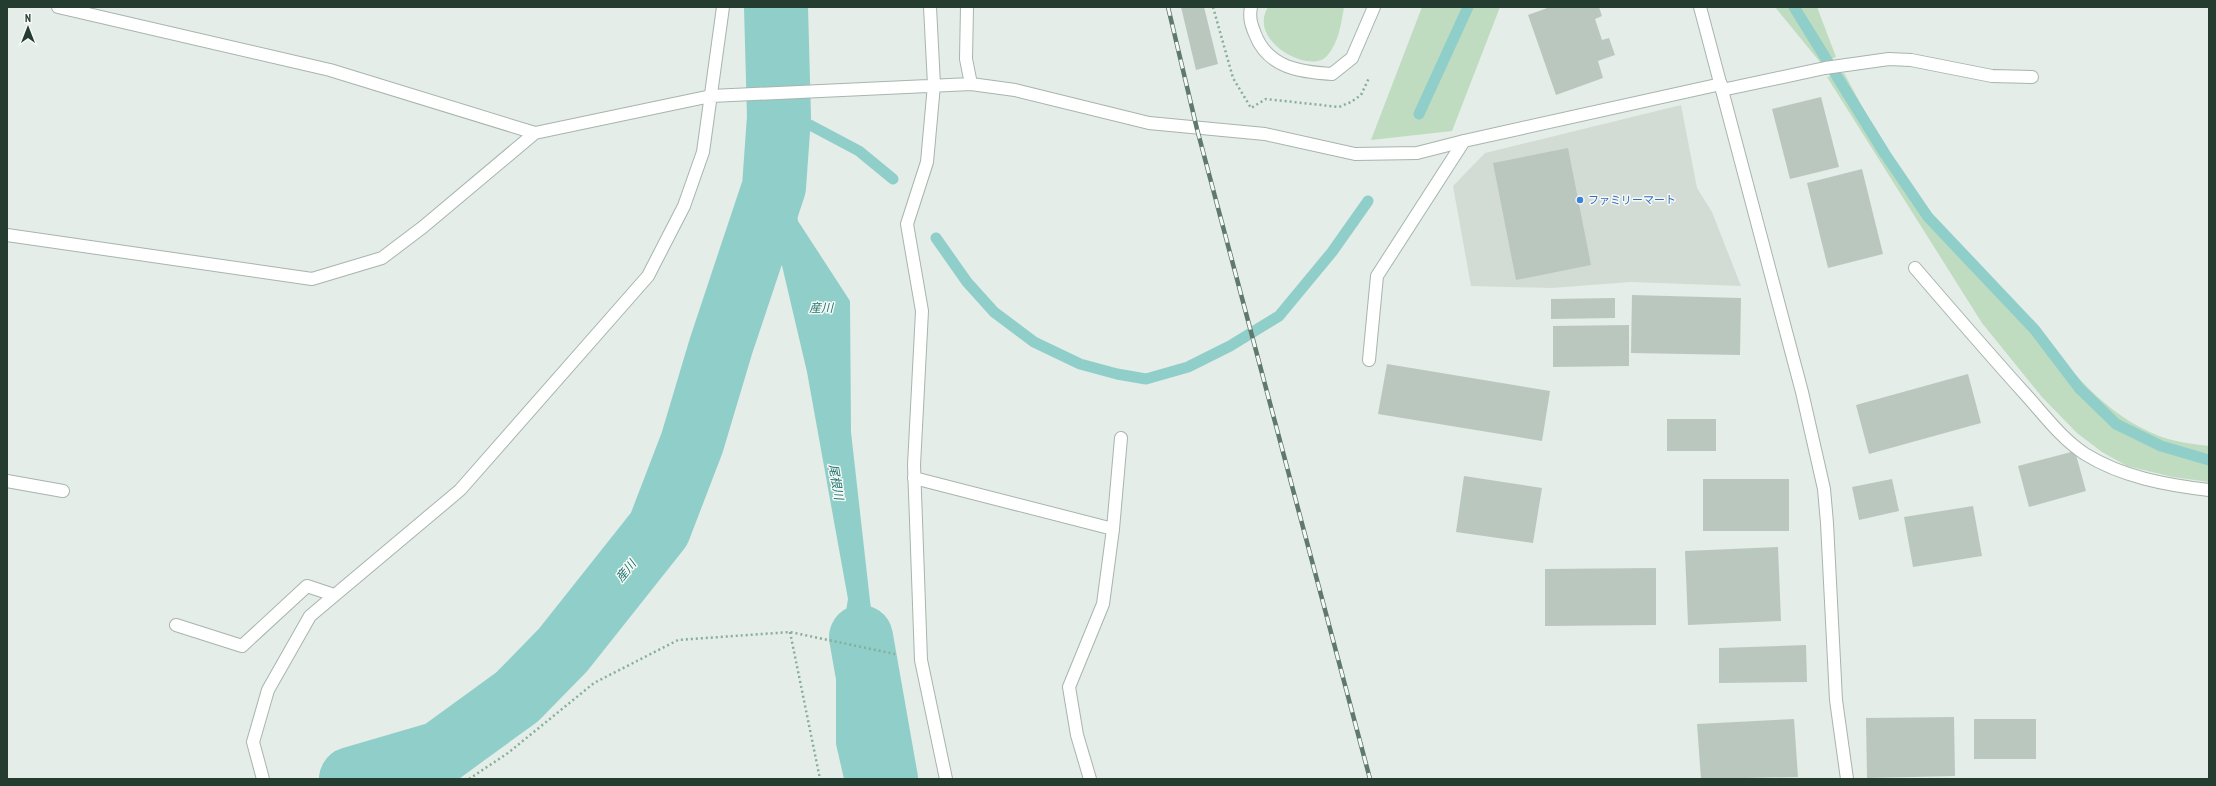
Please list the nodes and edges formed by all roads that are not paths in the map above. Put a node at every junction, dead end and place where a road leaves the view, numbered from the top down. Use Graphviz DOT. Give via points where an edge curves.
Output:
graph roads {
  1 [pos="58,7"];
  2 [pos="723,7"];
  3 [pos="930,7"];
  4 [pos="967,7"];
  5 [pos="1251,7"];
  6 [pos="1374,7"];
  7 [pos="1700,7"];
  8 [pos="2032,77"];
  9 [pos="971,84"];
  10 [pos="934,85"];
  11 [pos="1722,87"];
  12 [pos="711,96"];
  13 [pos="536,133"];
  14 [pos="1464,141"];
  15 [pos="7,235"];
  16 [pos="1915,268"];
  17 [pos="1369,360"];
  18 [pos="1121,438"];
  19 [pos="914,478"];
  20 [pos="7,481"];
  21 [pos="2209,490"];
  22 [pos="63,491"];
  23 [pos="1113,529"];
  24 [pos="334,595"];
  25 [pos="176,625"];
  26 [pos="263,779"];
  27 [pos="946,779"];
  28 [pos="1090,779"];
  29 [pos="1847,779"];
  1 -- 13 [label="street" via="330,70"];
  2 -- 12 [label="street"];
  3 -- 10 [label="street"];
  4 -- 9 [label="street" via="966,59"];
  5 -- 6 [label="street" via="1249,18 1260,45 1273,60 1305,72 1332,74 1352,58"];
  7 -- 11 [label="street"];
  8 -- 11 [label="street" via="1992,76 1911,60 1889,59"];
  9 -- 10 [label="street"];
  9 -- 14 [label="street" via="1015,90 1149,123 1265,134 1355,154 1416,154"];
  10 -- 12 [label="street"];
  10 -- 19 [label="street" via="927,162 907,224 922,311"];
  11 -- 14 [label="street"];
  11 -- 29 [label="street" via="1802,392 1824,489 1836,700"];
  12 -- 13 [label="street"];
  12 -- 24 [label="street" via="703,152 684,206 648,276 460,490"];
  13 -- 15 [label="street" via="382,258 312,279"];
  14 -- 17 [label="street" via="1376,276"];
  16 -- 21 [label="street" via="2052,424 2084,453 2129,474 2174,486"];
  18 -- 23 [label="street"];
  19 -- 23 [label="street"];
  19 -- 27 [label="street" via="921,660"];
  20 -- 22 [label="street"];
  23 -- 28 [label="street" via="1103,604 1069,687 1077,735"];
  24 -- 25 [label="street" via="307,586 242,646"];
  24 -- 26 [label="street" via="310,616 268,690 253,742"];
}
